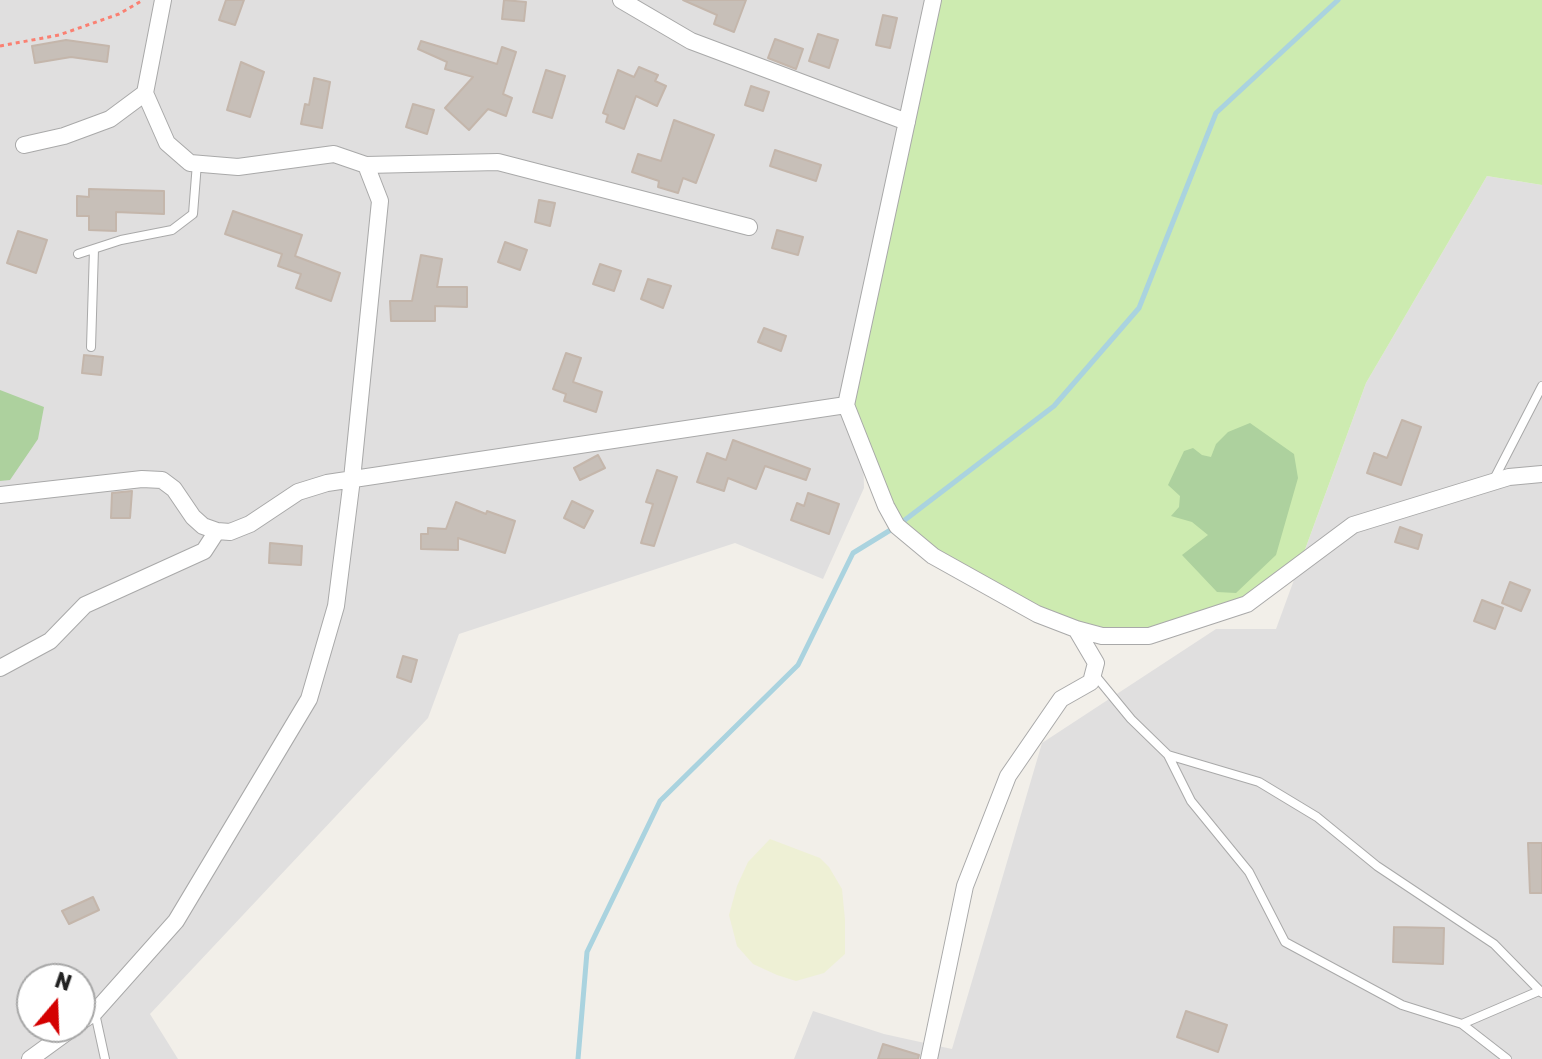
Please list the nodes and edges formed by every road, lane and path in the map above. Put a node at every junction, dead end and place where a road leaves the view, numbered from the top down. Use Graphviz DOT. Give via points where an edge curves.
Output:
graph roads {
  1 [pos="143,0"];
  2 [pos="163,0"];
  3 [pos="621,0"];
  4 [pos="933,0"];
  5 [pos="0,46"];
  6 [pos="145,93"];
  7 [pos="907,122"];
  8 [pos="24,145"];
  9 [pos="197,163"];
  10 [pos="366,165"];
  11 [pos="749,227"];
  12 [pos="94,249"];
  13 [pos="78,254"];
  14 [pos="91,347"];
  15 [pos="1542,386"];
  16 [pos="846,405"];
  17 [pos="1542,474"];
  18 [pos="352,479"];
  19 [pos="1492,482"];
  20 [pos="0,495"];
  21 [pos="217,531"];
  22 [pos="1076,629"];
  23 [pos="0,668"];
  24 [pos="1093,673"];
  25 [pos="1168,755"];
  26 [pos="1540,992"];
  27 [pos="96,1011"];
  28 [pos="96,1017"];
  29 [pos="1462,1024"];
  30 [pos="52,1043"];
  31 [pos="30,1059"];
  32 [pos="105,1059"];
  33 [pos="929,1059"];
  34 [pos="1507,1059"];
  1 -- 5 [label="path" via="59,35"];
  2 -- 6 [label="street"];
  3 -- 7 [label="street" via="691,41"];
  4 -- 7 [label="street"];
  6 -- 8 [label="street" via="110,119"];
  6 -- 9 [label="street" via="167,143"];
  7 -- 16 [label="street"];
  9 -- 10 [label="street" via="238,167 334,154"];
  9 -- 12 [label="lane" via="193,214 172,230"];
  10 -- 11 [label="street" via="498,162"];
  10 -- 18 [label="street" via="380,201"];
  12 -- 13 [label="lane"];
  12 -- 14 [label="lane"];
  15 -- 19 [label="lane"];
  16 -- 18 [label="street"];
  16 -- 22 [label="street" via="897,526 933,556 1037,614"];
  17 -- 19 [label="street"];
  18 -- 21 [label="street" via="298,492 240,530"];
  18 -- 27 [label="street" via="336,606 309,699 176,921"];
  19 -- 22 [label="street" via="1353,525 1247,604 1149,636 1102,636"];
  20 -- 21 [label="street" via="162,480 193,517"];
  21 -- 23 [label="street" via="204,551 85,605 50,641"];
  22 -- 24 [label="street" via="1096,663"];
  24 -- 25 [label="lane"];
  24 -- 33 [label="street" via="1091,682 1061,699 1008,776 965,886"];
  25 -- 26 [label="lane" via="1259,782 1317,817 1377,866 1494,944"];
  25 -- 29 [label="lane" via="1191,801 1249,872 1285,942 1402,1005"];
  26 -- 29 [label="lane"];
  28 -- 32 [label="lane"];
  29 -- 34 [label="lane"];
  30 -- 31 [label="street"];
}
